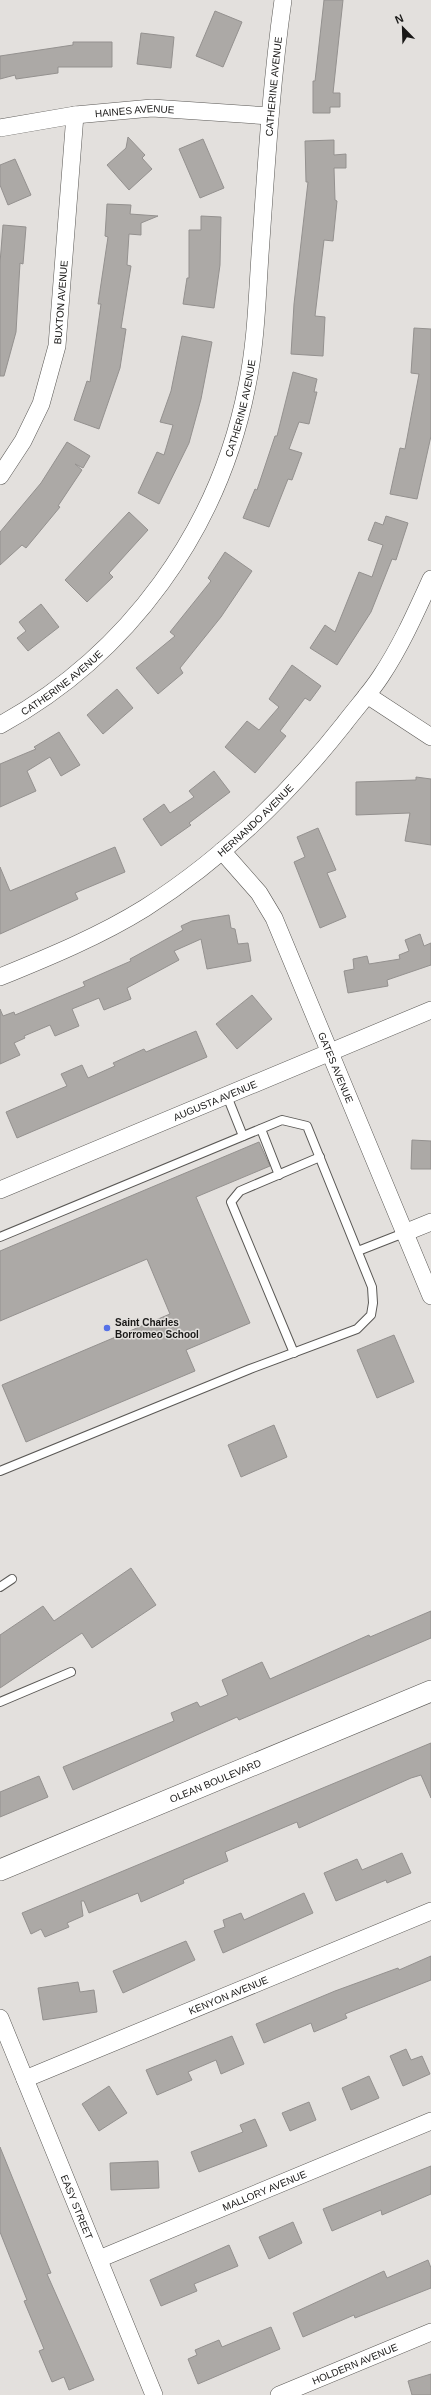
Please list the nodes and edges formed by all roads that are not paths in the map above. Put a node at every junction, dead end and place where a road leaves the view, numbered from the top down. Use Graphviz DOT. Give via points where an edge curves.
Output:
graph roads {
  1 [pos="283,0"];
  2 [pos="75,115"];
  3 [pos="270,116"];
  4 [pos="0,128"];
  5 [pos="0,476"];
  6 [pos="431,579"];
  7 [pos="367,695"];
  8 [pos="0,725"];
  9 [pos="431,737"];
  10 [pos="222,851"];
  11 [pos="0,977"];
  12 [pos="431,1010"];
  13 [pos="330,1053"];
  14 [pos="227,1096"];
  15 [pos="261,1129"];
  16 [pos="243,1136"];
  17 [pos="320,1157"];
  18 [pos="279,1175"];
  19 [pos="0,1190"];
  20 [pos="431,1222"];
  21 [pos="404,1233"];
  22 [pos="0,1238"];
  23 [pos="358,1251"];
  24 [pos="431,1296"];
  25 [pos="294,1353"];
  26 [pos="0,1472"];
  27 [pos="12,1579"];
  28 [pos="0,1587"];
  29 [pos="71,1672"];
  30 [pos="431,1691"];
  31 [pos="0,1702"];
  32 [pos="0,1870"];
  33 [pos="431,1911"];
  34 [pos="0,2018"];
  35 [pos="25,2079"];
  36 [pos="431,2122"];
  37 [pos="99,2259"];
  38 [pos="431,2332"];
  39 [pos="154,2395"];
  40 [pos="279,2395"];
  1 -- 3 [label="street, CATHERINE AVENUE"];
  2 -- 3 [label="street, HAINES AVENUE" via="152,108"];
  2 -- 4 [label="street, HAINES AVENUE"];
  2 -- 5 [label="street, BUXTON AVENUE" via="57,346 41,404 23,441"];
  3 -- 8 [label="street, CATHERINE AVENUE" via="253,344 236,435 218,483 197,529 170,573 139,613 104,650 72,678 24,712"];
  6 -- 7 [label="street, HERNANDO AVENUE" via="413,620 382,675"];
  7 -- 9 [label="street"];
  7 -- 10 [label="street, HERNANDO AVENUE" via="299,778"];
  10 -- 11 [label="street, HERNANDO AVENUE" via="144,908 62,951"];
  10 -- 13 [label="street, GATES AVENUE" via="259,893 274,918"];
  12 -- 13 [label="street, AUGUSTA AVENUE"];
  13 -- 14 [label="street, AUGUSTA AVENUE"];
  13 -- 21 [label="street, GATES AVENUE"];
  14 -- 16 [label="lane"];
  14 -- 19 [label="street, AUGUSTA AVENUE"];
  15 -- 16 [label="lane"];
  15 -- 17 [label="lane" via="282,1120 307,1126"];
  15 -- 18 [label="lane"];
  16 -- 22 [label="lane"];
  17 -- 18 [label="lane"];
  17 -- 23 [label="lane"];
  18 -- 25 [label="lane" via="240,1191 231,1202"];
  20 -- 21 [label="street"];
  21 -- 23 [label="lane"];
  21 -- 24 [label="street, GATES AVENUE"];
  23 -- 25 [label="lane" via="372,1286 371,1315 358,1329"];
  25 -- 26 [label="lane"];
  27 -- 28 [label="lane"];
  29 -- 31 [label="lane"];
  30 -- 32 [label="street, OLEAN BOULEVARD"];
  33 -- 35 [label="street, KENYON AVENUE"];
  34 -- 35 [label="street, EASY STREET"];
  35 -- 37 [label="street, EASY STREET"];
  36 -- 37 [label="street, MALLORY AVENUE"];
  37 -- 39 [label="street, EASY STREET"];
  38 -- 40 [label="street, HOLDERN AVENUE"];
}
